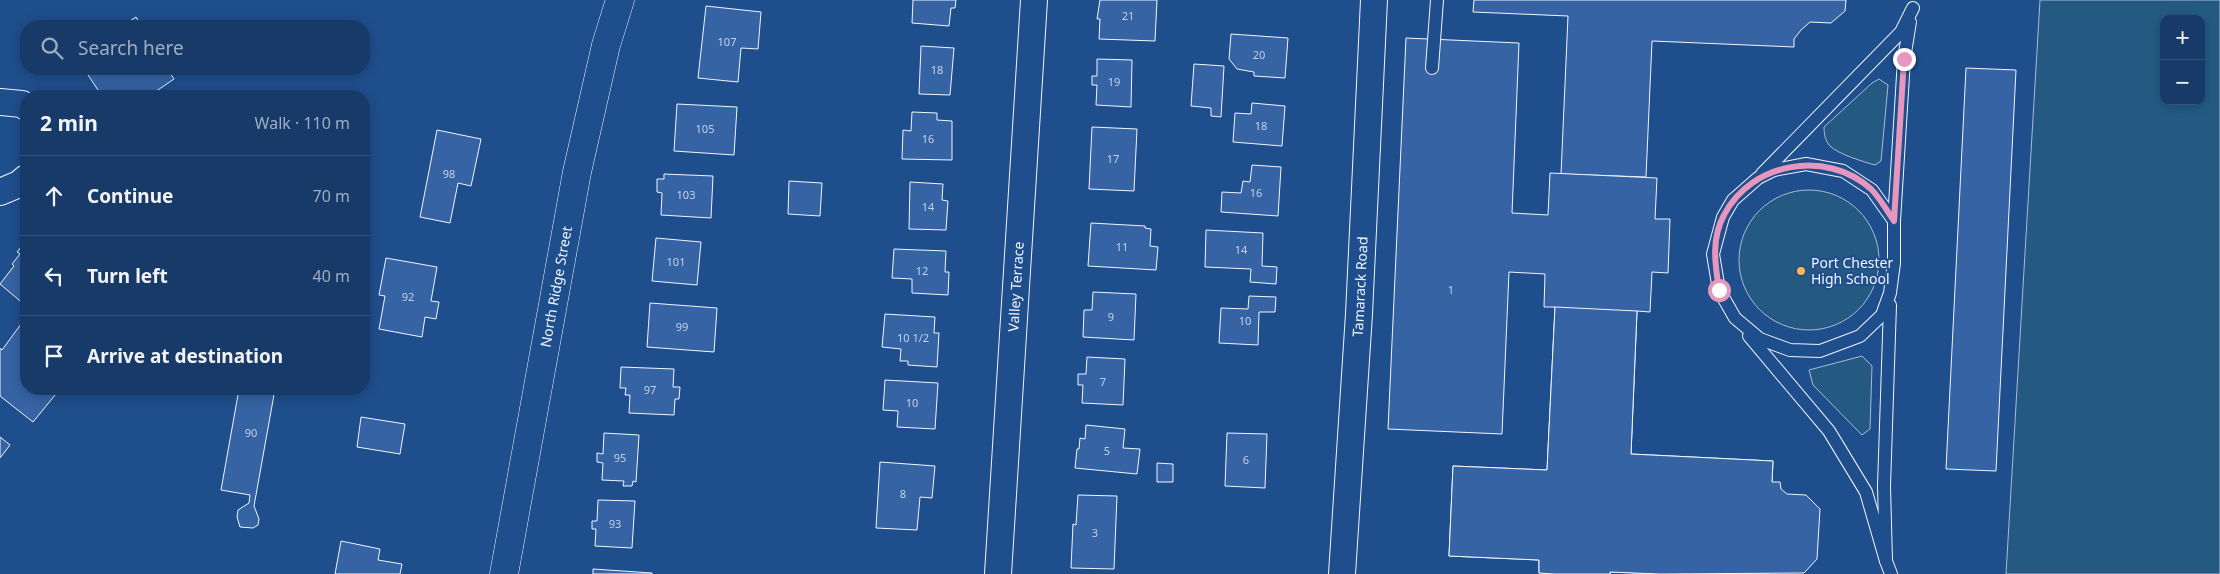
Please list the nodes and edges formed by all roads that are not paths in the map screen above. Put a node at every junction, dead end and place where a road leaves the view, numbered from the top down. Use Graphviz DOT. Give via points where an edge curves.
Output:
graph roads {
  1 [pos="620,0"];
  2 [pos="1034,0"];
  3 [pos="1374,0"];
  4 [pos="1437,0"];
  5 [pos="1913,4"];
  6 [pos="1432,68"];
  7 [pos="0,102"];
  8 [pos="20,104"];
  9 [pos="1758,178"];
  10 [pos="20,183"];
  11 [pos="0,192"];
  12 [pos="1894,221"];
  13 [pos="1890,293"];
  14 [pos="1735,318"];
  15 [pos="1886,560"];
  16 [pos="504,574"];
  17 [pos="998,574"];
  18 [pos="1342,574"];
  19 [pos="1891,574"];
  1 -- 16 [label="street, North Ridge Street" via="606,45 577,172"];
  2 -- 17 [label="street, Valley Terrace"];
  3 -- 18 [label="street, Tamarack Road" via="1359,314"];
  4 -- 6 [label="lane"];
  5 -- 9 [label="lane" via="1901,32"];
  5 -- 12 [label="lane" via="1904,59"];
  7 -- 8 [label="street"];
  9 -- 12 [label="lane" via="1774,170 1806,164 1844,171 1872,190"];
  9 -- 14 [label="lane" via="1733,200 1723,217 1713,254 1719,290"];
  10 -- 11 [label="street"];
  12 -- 13 [label="lane"];
  13 -- 14 [label="lane" via="1882,315 1860,336 1820,351 1790,350 1760,339"];
  13 -- 15 [label="lane" via="1884,486"];
  14 -- 15 [label="lane" via="1829,431 1866,492"];
  15 -- 19 [label="lane"];
}
